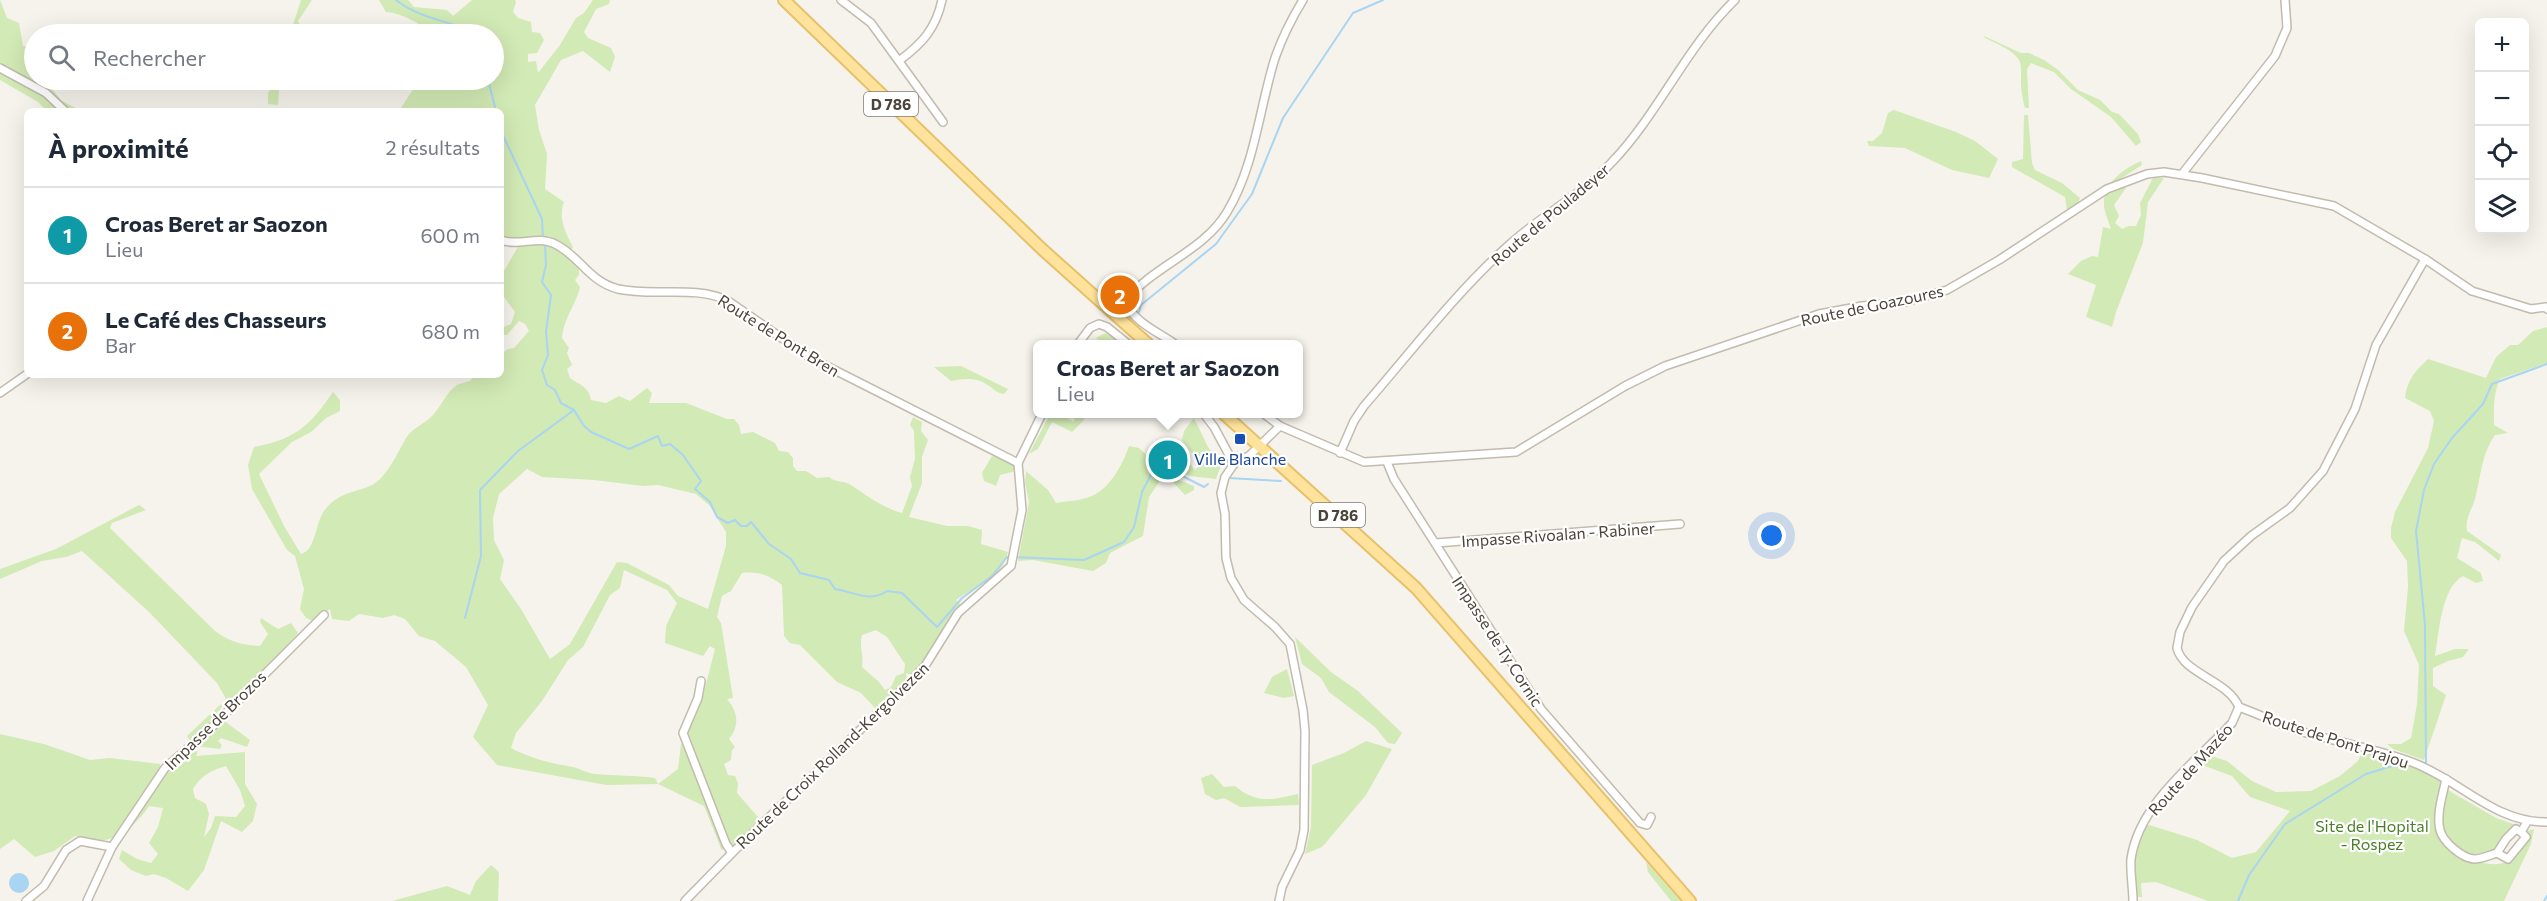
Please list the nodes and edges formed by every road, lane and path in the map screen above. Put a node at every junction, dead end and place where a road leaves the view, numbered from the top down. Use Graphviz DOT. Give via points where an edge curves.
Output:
graph roads {
  1 [pos="784,0"];
  2 [pos="841,0"];
  3 [pos="942,0"];
  4 [pos="1303,0"];
  5 [pos="1736,0"];
  6 [pos="2285,0"];
  7 [pos="900,60"];
  8 [pos="0,68"];
  9 [pos="24,81"];
  10 [pos="40,90"];
  11 [pos="62,108"];
  12 [pos="943,122"];
  13 [pos="2182,174"];
  14 [pos="504,241"];
  15 [pos="2425,259"];
  16 [pos="2547,307"];
  17 [pos="1081,340"];
  18 [pos="1122,340"];
  19 [pos="1143,340"];
  20 [pos="1168,340"];
  21 [pos="24,376"];
  22 [pos="0,393"];
  23 [pos="1040,418"];
  24 [pos="1207,418"];
  25 [pos="1228,418"];
  26 [pos="1269,418"];
  27 [pos="1280,426"];
  28 [pos="1259,446"];
  29 [pos="1340,453"];
  30 [pos="1387,462"];
  31 [pos="1018,463"];
  32 [pos="1234,464"];
  33 [pos="1680,524"];
  34 [pos="1436,543"];
  35 [pos="324,615"];
  36 [pos="701,681"];
  37 [pos="2239,707"];
  38 [pos="2446,779"];
  39 [pos="1651,817"];
  40 [pos="2528,822"];
  41 [pos="2547,822"];
  42 [pos="2521,832"];
  43 [pos="112,847"];
  44 [pos="732,853"];
  45 [pos="2497,853"];
  46 [pos="26,901"];
  47 [pos="87,901"];
  48 [pos="686,901"];
  49 [pos="1279,901"];
  50 [pos="1690,901"];
  51 [pos="2133,901"];
  1 -- 19 [label="main road, D 786"];
  2 -- 7 [label="street" via="871,23"];
  3 -- 7 [label="street" via="928,36"];
  4 -- 20 [label="street" via="1276,56 1249,157 1227,213 1212,231 1127,299 1126,304 1139,321"];
  5 -- 29 [label="street, Route de Pouladeyer" via="1701,38 1614,161 1508,245 1466,287 1364,406"];
  6 -- 13 [label="street" via="2287,28 2275,56"];
  7 -- 12 [label="street"];
  8 -- 9 [label="street"];
  10 -- 11 [label="street"];
  13 -- 15 [label="street, Route de Goazoures" via="2334,206"];
  13 -- 30 [label="street, Route de Goazoures" via="2147,174 2107,189 1947,290 1905,302 1820,314 1665,366 1624,386 1516,452"];
  14 -- 31 [label="street, Route de Pont Bren" via="554,243 597,280 621,290 695,291 720,297 815,361"];
  15 -- 16 [label="street, Route de Goazoures" via="2472,291 2531,309"];
  15 -- 37 [label="street, Route de Pont Prajou" via="2376,345 2355,409 2323,471 2290,508 2231,553 2192,607 2180,632 2179,656 2233,697"];
  17 -- 18 [label="street" via="1090,327 1098,324"];
  21 -- 22 [label="street"];
  23 -- 31 [label="street"];
  24 -- 32 [label="street"];
  25 -- 28 [label="main road, D 786"];
  26 -- 27 [label="street, Route de Goazoures"];
  27 -- 28 [label="street"];
  27 -- 29 [label="street, Route de Goazoures"];
  28 -- 32 [label="street"];
  28 -- 50 [label="main road, D 786" via="1416,588"];
  29 -- 30 [label="street, Route de Goazoures" via="1358,461"];
  30 -- 34 [label="street, Impasse de Ty Cornic"];
  31 -- 44 [label="street, Route de Croix Rolland-Kergolvezen" via="1022,510 1010,569 958,614 926,666"];
  32 -- 49 [label="street" via="1221,490 1228,569 1244,600 1283,634 1293,649 1305,731 1304,830"];
  33 -- 34 [label="street, Impasse Rivoalan - Rabiner"];
  34 -- 39 [label="street, Impasse de Ty Cornic" via="1541,709 1640,823 1647,825"];
  35 -- 43 [label="street, Impasse de Brozos" via="208,731 165,768"];
  36 -- 44 [label="street" via="698,699 683,733"];
  37 -- 38 [label="street, Route de Pont Prajou" via="2303,732 2398,757"];
  37 -- 51 [label="street, Route de Mazéo" via="2232,723 2162,797 2143,825 2131,860"];
  38 -- 40 [label="street, Route de Pont Prajou" via="2505,815"];
  38 -- 45 [label="street" via="2439,819 2443,836 2474,859"];
  40 -- 41 [label="street, Route de Pont Prajou"];
  40 -- 42 [label="street"];
  42 -- 45 [label="street" via="2516,829"];
  42 -- 45 [label="street" via="2526,837 2508,860"];
  43 -- 46 [label="street" via="80,842 66,850 44,886"];
  43 -- 47 [label="street, Impasse de Brozos"];
  44 -- 48 [label="street, Route de Croix Rolland-Kergolvezen"];
}
